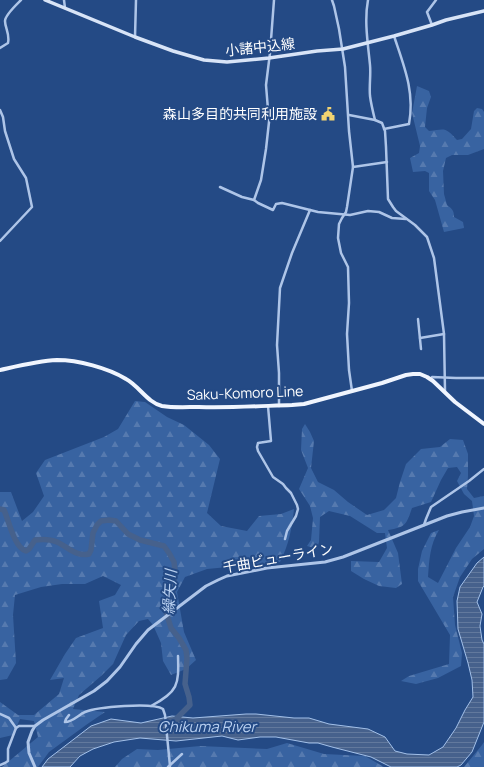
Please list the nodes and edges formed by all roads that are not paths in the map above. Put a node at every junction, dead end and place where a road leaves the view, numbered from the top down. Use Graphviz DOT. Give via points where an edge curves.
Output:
graph roads {
  1 [pos="21,0"];
  2 [pos="45,0"];
  3 [pos="64,0"];
  4 [pos="136,0"];
  5 [pos="274,0"];
  6 [pos="332,0"];
  7 [pos="368,0"];
  8 [pos="436,0"];
  9 [pos="65,8"];
  10 [pos="484,11"];
  11 [pos="432,25"];
  12 [pos="135,36"];
  13 [pos="394,36"];
  14 [pos="368,44"];
  15 [pos="0,48"];
  16 [pos="343,49"];
  17 [pos="269,58"];
  18 [pos="0,110"];
  19 [pos="349,114"];
  20 [pos="375,120"];
  21 [pos="384,129"];
  22 [pos="387,162"];
  23 [pos="353,167"];
  24 [pos="220,187"];
  25 [pos="254,200"];
  26 [pos="310,210"];
  27 [pos="343,215"];
  28 [pos="406,219"];
  29 [pos="0,241"];
  30 [pos="418,320"];
  31 [pos="444,334"];
  32 [pos="420,338"];
  33 [pos="421,349"];
  34 [pos="0,370"];
  35 [pos="445,377"];
  36 [pos="484,378"];
  37 [pos="431,379"];
  38 [pos="352,391"];
  39 [pos="445,392"];
  40 [pos="268,406"];
  41 [pos="279,406"];
  42 [pos="484,424"];
  43 [pos="484,469"];
  44 [pos="484,508"];
  45 [pos="424,525"];
  46 [pos="285,539"];
  47 [pos="178,656"];
  48 [pos="151,706"];
  49 [pos="0,714"];
  50 [pos="69,715"];
  51 [pos="35,726"];
  52 [pos="16,728"];
  53 [pos="182,754"];
  54 [pos="0,765"];
  55 [pos="169,766"];
  56 [pos="35,767"];
  1 -- 15 [label="street" via="6,17 9,39 8,43"];
  2 -- 9 [label="main road, 小諸中込線"];
  3 -- 9 [label="street"];
  4 -- 12 [label="street"];
  5 -- 17 [label="street"];
  6 -- 16 [label="street"];
  7 -- 14 [label="street"];
  8 -- 11 [label="street" via="428,12"];
  9 -- 12 [label="main road, 小諸中込線"];
  10 -- 11 [label="main road, 小諸中込線"];
  11 -- 13 [label="main road, 小諸中込線"];
  12 -- 17 [label="main road, 小諸中込線" via="204,60 227,62"];
  13 -- 14 [label="main road, 小諸中込線"];
  13 -- 21 [label="street" via="409,81 411,115 409,124"];
  14 -- 16 [label="main road, 小諸中込線"];
  14 -- 20 [label="street" via="370,97"];
  16 -- 17 [label="main road, 小諸中込線"];
  16 -- 19 [label="street"];
  17 -- 25 [label="street" via="266,85 269,122 261,180"];
  18 -- 29 [label="street" via="14,159 26,178 32,200 32,208"];
  19 -- 20 [label="street"];
  19 -- 23 [label="street"];
  20 -- 21 [label="street" via="382,123"];
  21 -- 22 [label="street"];
  22 -- 23 [label="street"];
  22 -- 28 [label="street" via="388,199"];
  23 -- 27 [label="street" via="346,212"];
  24 -- 25 [label="street"];
  25 -- 26 [label="street" via="273,210 276,204 282,203"];
  26 -- 27 [label="street"];
  26 -- 41 [label="street" via="280,288 277,345"];
  27 -- 28 [label="street" via="368,211"];
  27 -- 38 [label="street" via="338,238 341,253 348,267 349,370"];
  28 -- 31 [label="street" via="427,237 432,249"];
  30 -- 32 [label="street"];
  31 -- 32 [label="street"];
  31 -- 35 [label="street"];
  32 -- 33 [label="street"];
  34 -- 40 [label="main road, Saku-Komoro Line" via="45,361 67,361 114,373 128,380 160,406"];
  35 -- 36 [label="street"];
  35 -- 37 [label="street"];
  35 -- 39 [label="street"];
  37 -- 38 [label="main road, Saku-Komoro Line" via="413,374"];
  37 -- 39 [label="main road, Saku-Komoro Line"];
  38 -- 41 [label="main road, Saku-Komoro Line" via="304,404"];
  39 -- 42 [label="main road, Saku-Komoro Line"];
  40 -- 41 [label="main road, Saku-Komoro Line"];
  40 -- 46 [label="street" via="271,441 258,443 258,451 273,477 291,493 298,509"];
  43 -- 45 [label="street" via="431,507"];
  44 -- 45 [label="street, 千曲ビューライン" via="454,514"];
  45 -- 51 [label="street, 千曲ビューライン" via="343,557 325,562 267,568 227,576 206,586 151,626 107,681"];
  47 -- 48 [label="street" via="178,678 174,690"];
  48 -- 50 [label="street" via="94,710 65,722"];
  48 -- 55 [label="street" via="160,707 165,715"];
  49 -- 52 [label="street" via="9,718"];
  51 -- 52 [label="street"];
  51 -- 56 [label="street" via="29,737 28,746"];
  52 -- 54 [label="street" via="8,749 8,761"];
  53 -- 55 [label="street"];
}
